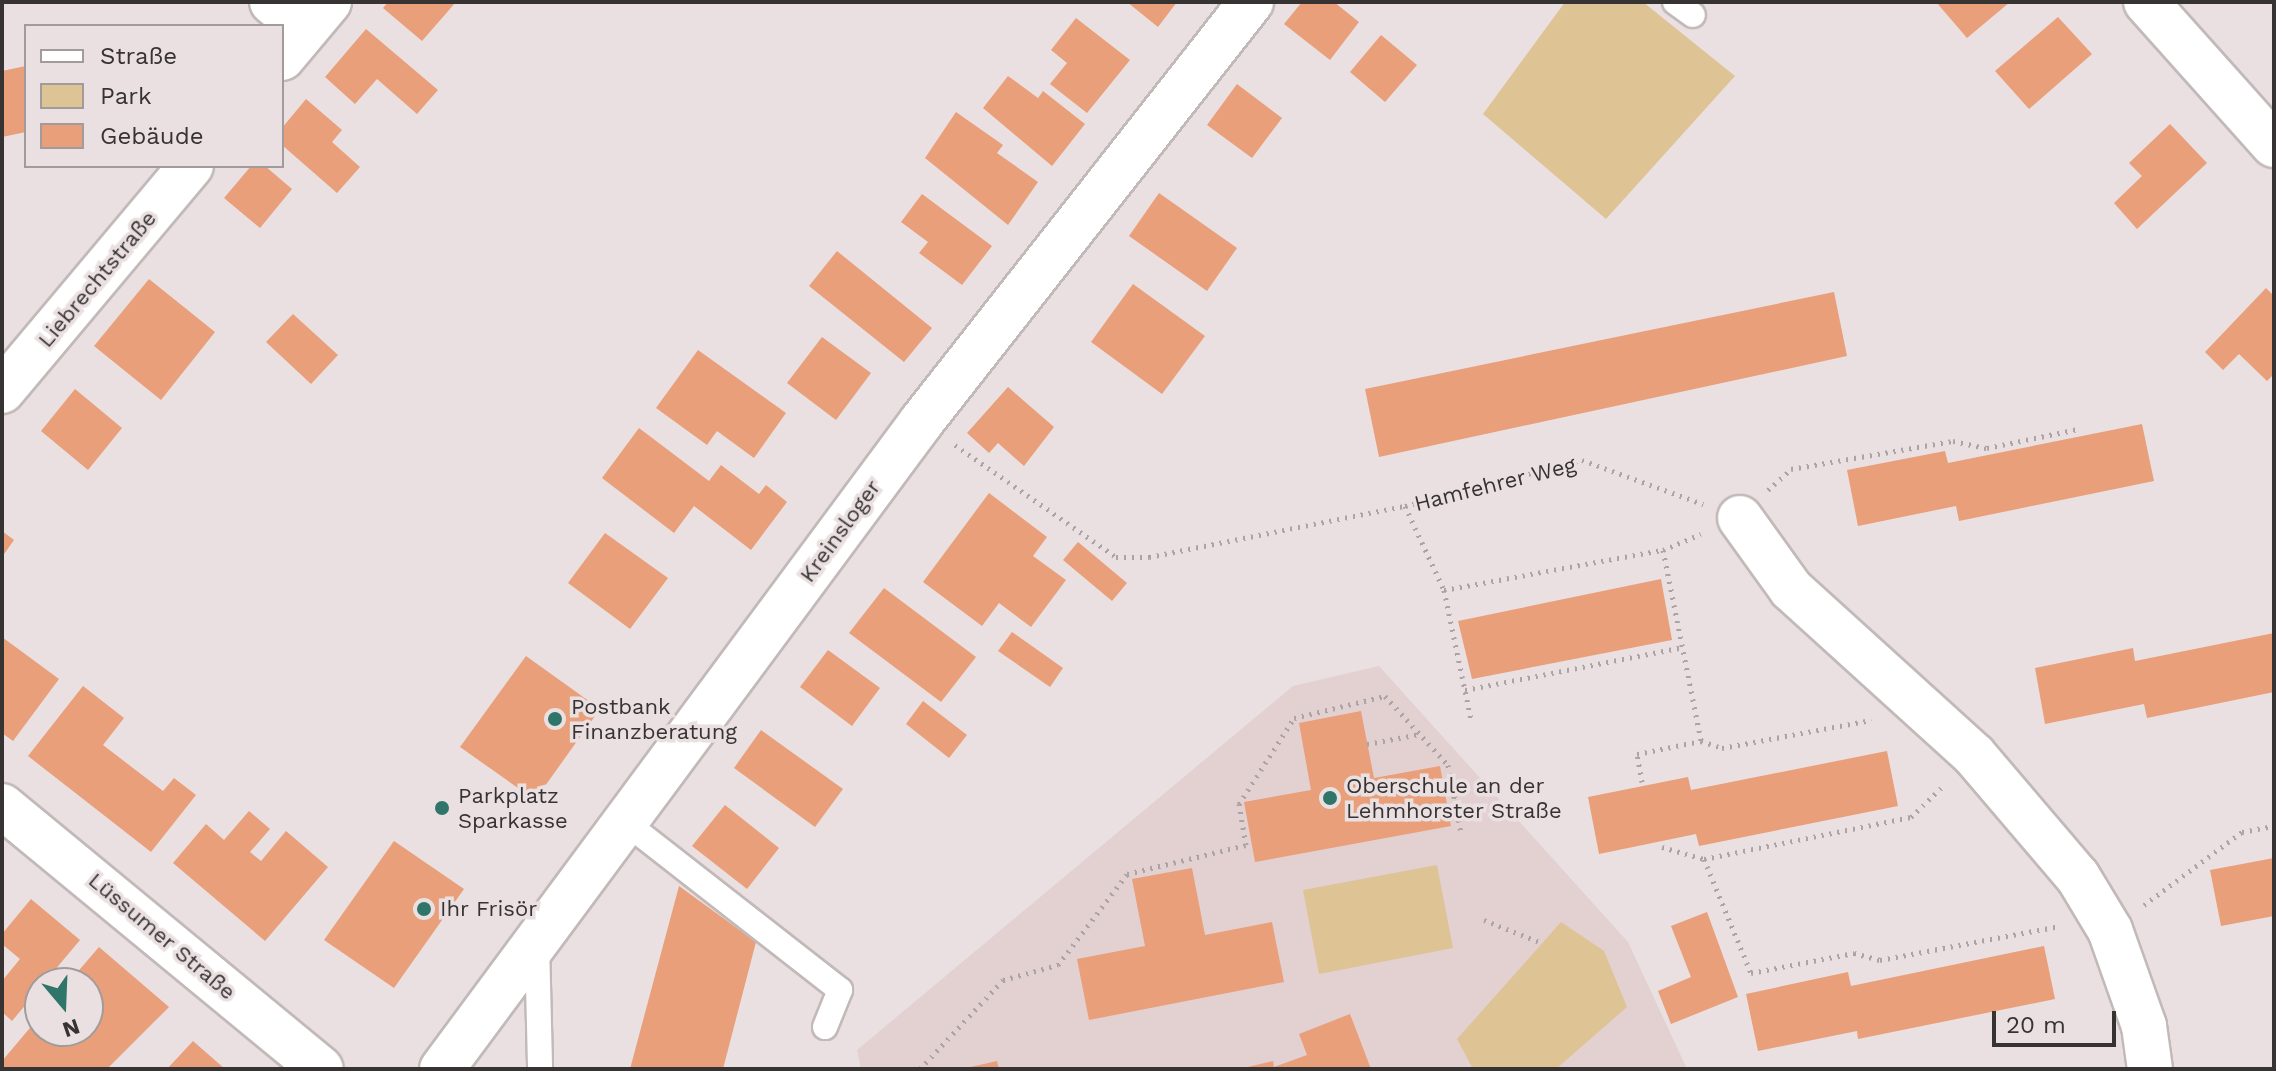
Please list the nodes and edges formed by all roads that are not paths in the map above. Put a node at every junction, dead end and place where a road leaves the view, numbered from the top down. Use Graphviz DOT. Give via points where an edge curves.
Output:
graph roads {
  1 [pos="272,2"];
  2 [pos="1251,2"];
  3 [pos="2146,2"];
  4 [pos="306,30"];
  5 [pos="2274,145"];
  6 [pos="189,168"];
  7 [pos="2,391"];
  8 [pos="1740,518"];
  9 [pos="2,806"];
  10 [pos="625,822"];
  11 [pos="537,940"];
  12 [pos="825,1027"];
  13 [pos="321,1069"];
  14 [pos="442,1069"];
  15 [pos="540,1069"];
  16 [pos="2150,1069"];
  1 -- 4 [label="main road"];
  2 -- 10 [label="main road, Kreinsloger" via="922,421"];
  3 -- 5 [label="main road"];
  6 -- 7 [label="main road, Liebrechtstraße"];
  8 -- 16 [label="main road" via="1791,589 1974,755 2032,818 2106,924 2144,1026"];
  9 -- 13 [label="main road, Lüssumer Straße"];
  10 -- 11 [label="main road, Kreinsloger"];
  10 -- 12 [label="lane" via="840,990"];
  11 -- 14 [label="main road, Kreinsloger"];
  11 -- 15 [label="lane"];
}
